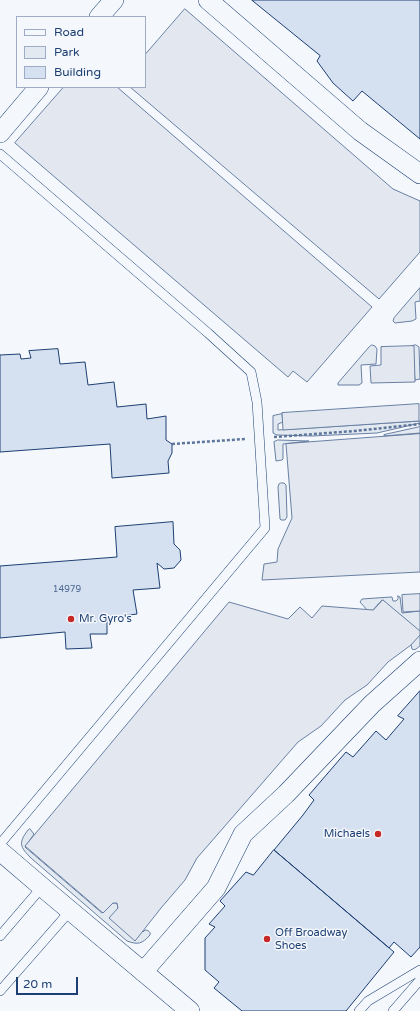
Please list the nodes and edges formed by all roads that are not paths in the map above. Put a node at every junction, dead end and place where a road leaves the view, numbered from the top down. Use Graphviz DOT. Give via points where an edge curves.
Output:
graph roads {
  1 [pos="114,0"];
  2 [pos="208,0"];
  3 [pos="100,16"];
  4 [pos="38,88"];
  5 [pos="0,133"];
  6 [pos="0,154"];
  7 [pos="420,174"];
  8 [pos="420,661"];
  9 [pos="0,844"];
  10 [pos="0,850"];
  11 [pos="42,887"];
  12 [pos="70,910"];
  13 [pos="0,936"];
  14 [pos="420,970"];
  15 [pos="143,972"];
  16 [pos="420,980"];
  17 [pos="0,991"];
  18 [pos="190,1011"];
  19 [pos="359,1011"];
  20 [pos="393,1011"];
  1 -- 3 [label="street"];
  2 -- 7 [label="street" via="360,131"];
  4 -- 5 [label="street"];
  6 -- 9 [label="lane" via="251,372 257,402 265,528"];
  8 -- 15 [label="street" via="372,704 286,794 243,834 216,888"];
  10 -- 11 [label="street"];
  11 -- 12 [label="street"];
  11 -- 13 [label="lane"];
  12 -- 15 [label="street"];
  12 -- 17 [label="lane"];
  14 -- 19 [label="lane" via="368,1001"];
  15 -- 18 [label="street"];
  16 -- 20 [label="lane"];
}
